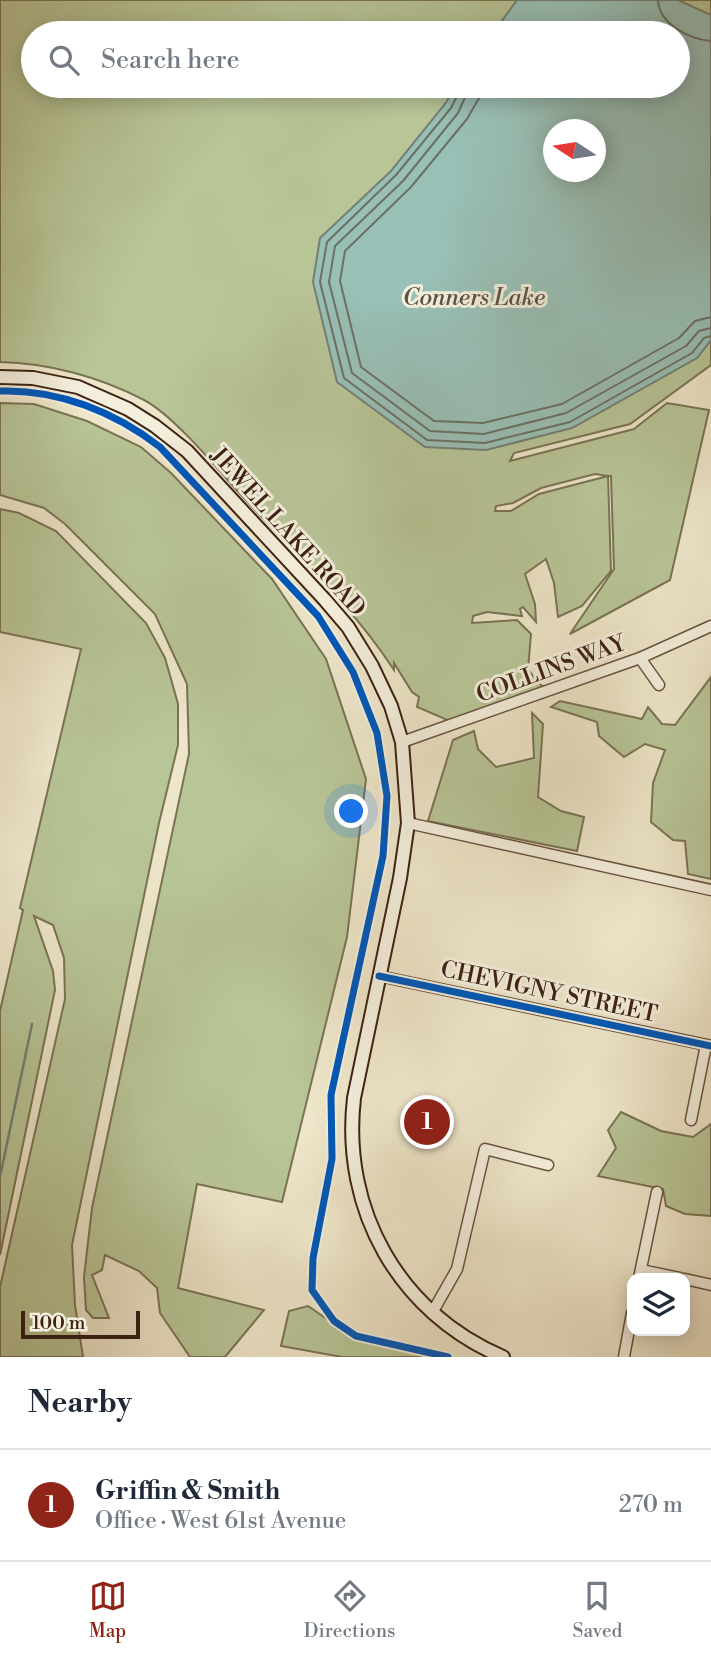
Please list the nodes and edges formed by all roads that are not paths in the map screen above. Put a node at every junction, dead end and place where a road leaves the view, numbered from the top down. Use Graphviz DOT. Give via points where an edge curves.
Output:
graph roads {
  1 [pos="0,377"];
  2 [pos="711,626"];
  3 [pos="640,657"];
  4 [pos="659,685"];
  5 [pos="402,742"];
  6 [pos="408,823"];
  7 [pos="711,890"];
  8 [pos="379,976"];
  9 [pos="709,1045"];
  10 [pos="691,1120"];
  11 [pos="548,1165"];
  12 [pos="657,1192"];
  13 [pos="640,1273"];
  14 [pos="690,1281"];
  15 [pos="711,1285"];
  16 [pos="432,1313"];
  17 [pos="628,1336"];
  18 [pos="503,1357"];
  19 [pos="624,1357"];
  1 -- 5 [label="main road, JEWEL LAKE ROAD" via="56,382 106,398 187,451 348,627 391,706"];
  2 -- 3 [label="street, COLLINS WAY"];
  3 -- 4 [label="street"];
  3 -- 5 [label="street, COLLINS WAY"];
  5 -- 6 [label="main road, JEWEL LAKE ROAD"];
  6 -- 7 [label="street"];
  6 -- 8 [label="main road, JEWEL LAKE ROAD"];
  8 -- 9 [label="street, CHEVIGNY STREET"];
  8 -- 16 [label="main road, JEWEL LAKE ROAD" via="354,1098 356,1177 384,1254"];
  9 -- 10 [label="street"];
  11 -- 16 [label="street" via="485,1149 457,1269"];
  12 -- 13 [label="street"];
  14 -- 15 [label="street"];
  16 -- 18 [label="main road, JEWEL LAKE ROAD"];
  17 -- 19 [label="street"];
}
